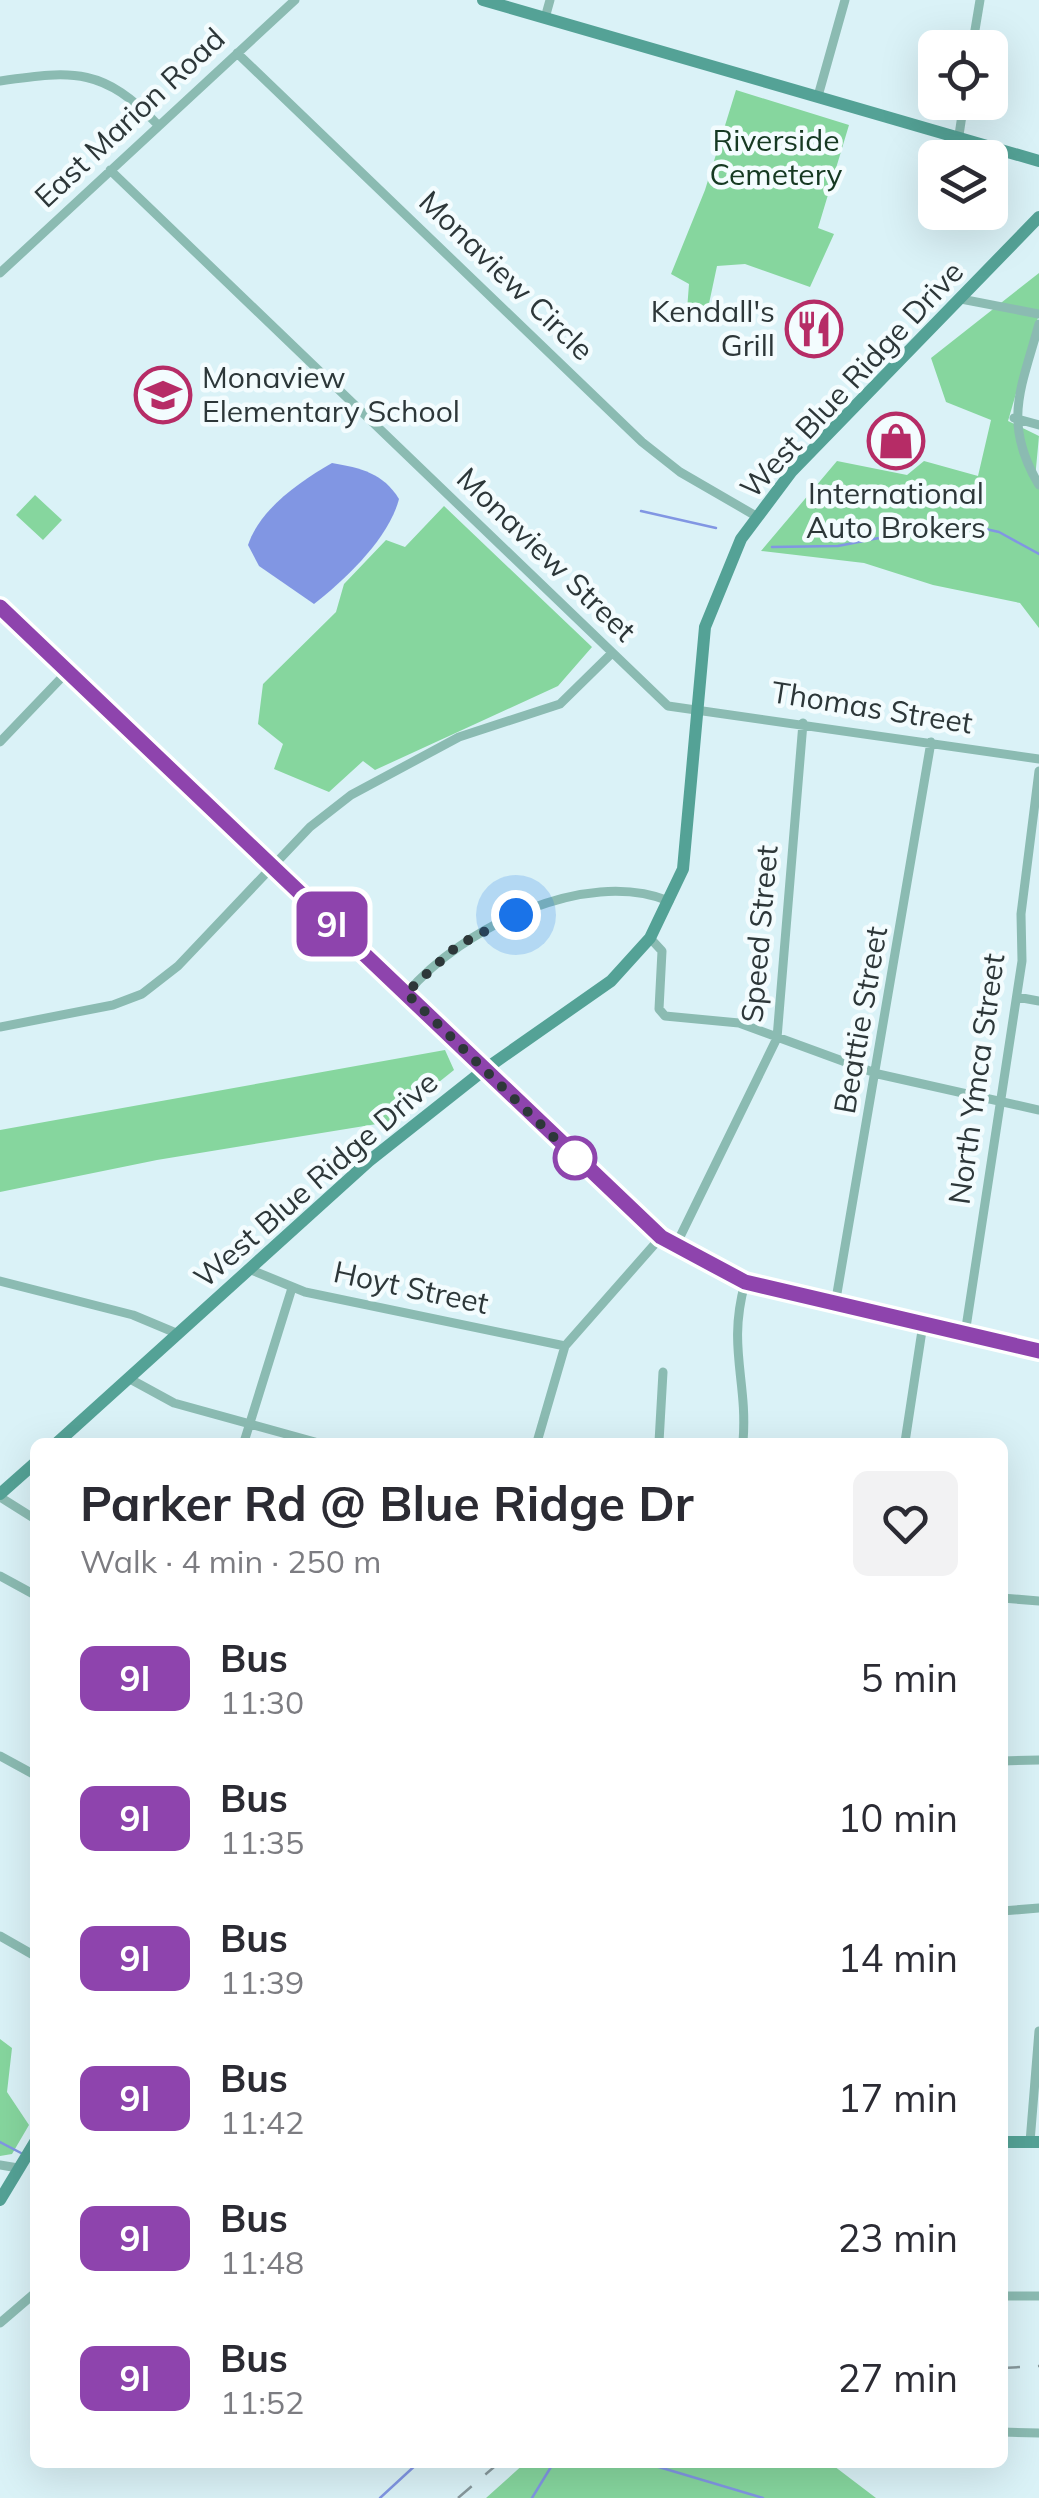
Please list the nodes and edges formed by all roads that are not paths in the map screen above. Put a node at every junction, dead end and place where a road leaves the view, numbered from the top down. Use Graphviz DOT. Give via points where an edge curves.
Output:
graph roads {
  1 [pos="295,0"];
  2 [pos="484,0"];
  3 [pos="550,0"];
  4 [pos="845,0"];
  5 [pos="980,0"];
  6 [pos="545,18"];
  7 [pos="975,30"];
  8 [pos="237,52"];
  9 [pos="0,81"];
  10 [pos="818,96"];
  11 [pos="961,120"];
  12 [pos="158,125"];
  13 [pos="959,135"];
  14 [pos="1039,162"];
  15 [pos="110,170"];
  16 [pos="1037,221"];
  17 [pos="0,273"];
  18 [pos="961,299"];
  19 [pos="1039,314"];
  20 [pos="1039,324"];
  21 [pos="1014,418"];
  22 [pos="1039,425"];
  23 [pos="1039,485"];
  24 [pos="756,516"];
  25 [pos="0,607"];
  26 [pos="612,653"];
  27 [pos="67,672"];
  28 [pos="698,708"];
  29 [pos="803,722"];
  30 [pos="0,742"];
  31 [pos="931,742"];
  32 [pos="1039,758"];
  33 [pos="1039,770"];
  34 [pos="270,867"];
  35 [pos="669,901"];
  36 [pos="650,938"];
  37 [pos="406,993"];
  38 [pos="1017,997"];
  39 [pos="1039,1001"];
  40 [pos="0,1027"];
  41 [pos="777,1038"];
  42 [pos="484,1070"];
  43 [pos="878,1074"];
  44 [pos="1002,1102"];
  45 [pos="1039,1110"];
  46 [pos="661,1237"];
  47 [pos="675,1247"];
  48 [pos="249,1268"];
  49 [pos="0,1281"];
  50 [pos="745,1282"];
  51 [pos="292,1288"];
  52 [pos="835,1305"];
  53 [pos="922,1324"];
  54 [pos="176,1334"];
  55 [pos="965,1334"];
  56 [pos="566,1346"];
  57 [pos="1039,1351"];
  58 [pos="662,1372"];
  59 [pos="130,1379"];
  60 [pos="250,1424"];
  61 [pos="63,1438"];
  62 [pos="245,1438"];
  63 [pos="301,1438"];
  64 [pos="537,1438"];
  65 [pos="659,1438"];
  66 [pos="742,1438"];
  67 [pos="906,1438"];
  68 [pos="30,1468"];
  69 [pos="0,1496"];
  70 [pos="30,1516"];
  71 [pos="0,1576"];
  72 [pos="30,1592"];
  73 [pos="1008,1598"];
  74 [pos="1039,1601"];
  75 [pos="0,1756"];
  76 [pos="1039,1760"];
  77 [pos="1008,1761"];
  78 [pos="30,1772"];
  79 [pos="1039,1908"];
  80 [pos="1008,1911"];
  81 [pos="0,1936"];
  82 [pos="30,1953"];
  83 [pos="1039,2032"];
  84 [pos="1008,2142"];
  85 [pos="1034,2142"];
  86 [pos="30,2148"];
  87 [pos="20,2164"];
  88 [pos="0,2165"];
  89 [pos="0,2200"];
  90 [pos="1008,2296"];
  91 [pos="1039,2296"];
  92 [pos="30,2297"];
  93 [pos="0,2322"];
  94 [pos="1008,2432"];
  95 [pos="1039,2432"];
  1 -- 8 [label="street, East Marion Road"];
  2 -- 6 [label="main road"];
  3 -- 6 [label="street"];
  4 -- 10 [label="street"];
  5 -- 7 [label="street"];
  6 -- 10 [label="main road"];
  8 -- 12 [label="street, East Marion Road"];
  8 -- 24 [label="street, Monaview Circle" via="642,442"];
  9 -- 12 [label="street" via="94,77 125,92"];
  10 -- 13 [label="main road"];
  11 -- 13 [label="street"];
  12 -- 15 [label="street, East Marion Road"];
  13 -- 14 [label="main road"];
  15 -- 17 [label="street, East Marion Road"];
  15 -- 26 [label="street, Monaview Street"];
  16 -- 18 [label="main road, West Blue Ridge Drive"];
  18 -- 19 [label="street"];
  18 -- 24 [label="main road, West Blue Ridge Drive" via="792,470"];
  20 -- 21 [label="street"];
  21 -- 22 [label="street"];
  21 -- 23 [label="street"];
  24 -- 28 [label="main road, West Blue Ridge Drive" via="712,604"];
  25 -- 27 [label="main road"];
  26 -- 28 [label="street, Monaview Street" via="668,706"];
  26 -- 34 [label="street" via="560,704 446,743 351,795"];
  27 -- 30 [label="street"];
  27 -- 34 [label="main road"];
  28 -- 29 [label="street, Thomas Street"];
  28 -- 35 [label="main road, West Blue Ridge Drive" via="689,838"];
  29 -- 31 [label="street, Thomas Street"];
  29 -- 41 [label="street, Speed Street"];
  31 -- 32 [label="street, Thomas Street"];
  31 -- 43 [label="street, Beattie Street"];
  33 -- 38 [label="street, North Ymca Street"];
  34 -- 37 [label="main road"];
  34 -- 40 [label="street" via="178,966 142,994 113,1006"];
  35 -- 36 [label="main road, West Blue Ridge Drive"];
  35 -- 37 [label="street" via="625,892 536,908 470,938"];
  36 -- 41 [label="street" via="664,960 662,1013 739,1022"];
  36 -- 42 [label="main road, West Blue Ridge Drive" via="611,981"];
  37 -- 42 [label="main road"];
  38 -- 39 [label="street"];
  38 -- 44 [label="street, North Ymca Street"];
  41 -- 43 [label="street"];
  41 -- 47 [label="street, Speed Street"];
  42 -- 46 [label="main road"];
  42 -- 48 [label="main road, West Blue Ridge Drive"];
  43 -- 44 [label="street"];
  43 -- 52 [label="street, Beattie Street"];
  44 -- 45 [label="street"];
  44 -- 55 [label="street, North Ymca Street"];
  46 -- 47 [label="main road"];
  46 -- 56 [label="street"];
  47 -- 50 [label="main road"];
  48 -- 51 [label="street, Hoyt Street"];
  48 -- 54 [label="main road, West Blue Ridge Drive"];
  49 -- 54 [label="street" via="133,1315"];
  50 -- 52 [label="main road"];
  50 -- 66 [label="street" via="734,1335"];
  51 -- 56 [label="street, Hoyt Street"];
  51 -- 60 [label="street"];
  52 -- 53 [label="main road"];
  53 -- 55 [label="main road"];
  53 -- 67 [label="street"];
  54 -- 59 [label="main road, West Blue Ridge Drive"];
  55 -- 57 [label="main road"];
  56 -- 64 [label="street"];
  58 -- 65 [label="street"];
  59 -- 60 [label="street" via="174,1404"];
  59 -- 61 [label="main road, West Blue Ridge Drive"];
  60 -- 62 [label="street"];
  60 -- 63 [label="street"];
  68 -- 69 [label="main road"];
  69 -- 70 [label="street"];
  71 -- 72 [label="street"];
  73 -- 74 [label="street"];
  75 -- 78 [label="street"];
  76 -- 77 [label="street"];
  79 -- 80 [label="street"];
  81 -- 82 [label="street"];
  83 -- 85 [label="street"];
  84 -- 85 [label="main road"];
  86 -- 87 [label="main road"];
  87 -- 88 [label="street"];
  87 -- 89 [label="main road"];
  90 -- 91 [label="street"];
  92 -- 93 [label="street"];
  94 -- 95 [label="street"];
}
